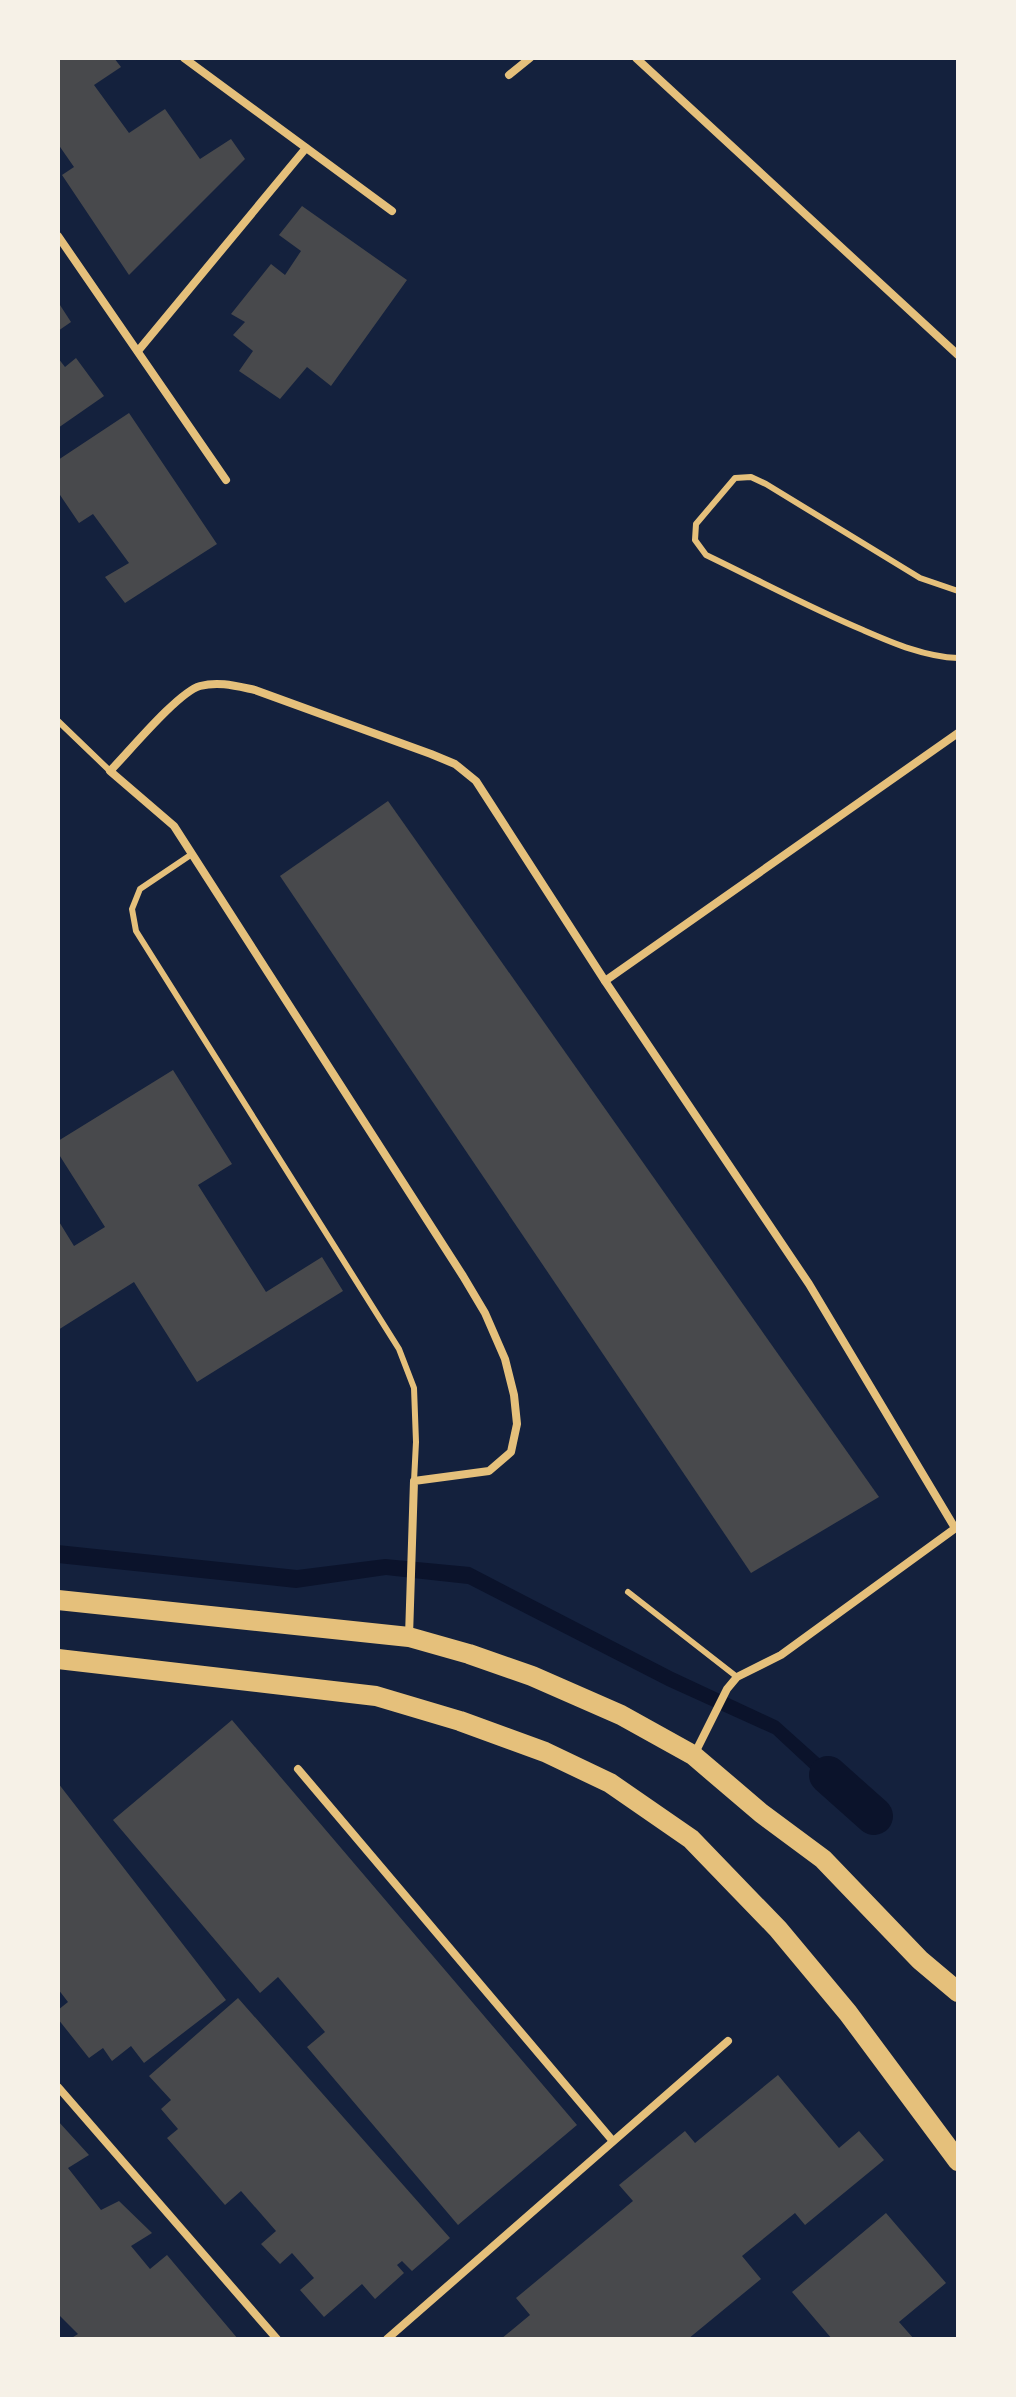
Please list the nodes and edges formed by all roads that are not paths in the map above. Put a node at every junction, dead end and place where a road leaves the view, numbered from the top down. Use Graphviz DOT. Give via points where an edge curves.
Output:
graph roads {
  1 [pos="184,58"];
  2 [pos="530,58"];
  3 [pos="636,58"];
  4 [pos="509,75"];
  5 [pos="306,148"];
  6 [pos="392,211"];
  7 [pos="58,236"];
  8 [pos="138,351"];
  9 [pos="958,355"];
  10 [pos="226,480"];
  11 [pos="958,591"];
  12 [pos="958,658"];
  13 [pos="58,721"];
  14 [pos="958,733"];
  15 [pos="110,771"];
  16 [pos="192,854"];
  17 [pos="605,981"];
  18 [pos="414,1481"];
  19 [pos="957,1527"];
  20 [pos="628,1592"];
  21 [pos="58,1600"];
  22 [pos="409,1637"];
  23 [pos="58,1659"];
  24 [pos="737,1677"];
  25 [pos="693,1755"];
  26 [pos="298,1769"];
  27 [pos="958,1992"];
  28 [pos="728,2041"];
  29 [pos="58,2087"];
  30 [pos="612,2140"];
  31 [pos="958,2161"];
  32 [pos="277,2339"];
  33 [pos="387,2339"];
  1 -- 5 [label="street"];
  2 -- 4 [label="street"];
  3 -- 9 [label="street"];
  5 -- 6 [label="street"];
  5 -- 8 [label="street"];
  7 -- 8 [label="street"];
  8 -- 10 [label="street"];
  11 -- 12 [label="lane" via="920,578 751,477 735,478 696,524 695,540 706,555 892,643"];
  13 -- 15 [label="lane"];
  14 -- 17 [label="street"];
  15 -- 16 [label="street" via="174,826"];
  15 -- 17 [label="street" via="197,686 226,683 455,764 476,781"];
  16 -- 18 [label="lane" via="140,889 132,909 136,931 399,1349 414,1388"];
  16 -- 18 [label="street" via="463,1276 505,1359 517,1424 511,1452 489,1471"];
  17 -- 19 [label="street" via="809,1284"];
  18 -- 22 [label="street"];
  19 -- 24 [label="street" via="781,1655"];
  20 -- 24 [label="lane"];
  21 -- 22 [label="main road"];
  22 -- 25 [label="main road" via="532,1676 621,1715"];
  23 -- 31 [label="main road" via="376,1696 545,1752 610,1783 691,1839 778,1929"];
  24 -- 25 [label="street"];
  25 -- 27 [label="main road" via="823,1859"];
  26 -- 30 [label="street"];
  28 -- 30 [label="street"];
  29 -- 32 [label="street"];
  30 -- 33 [label="street"];
}
